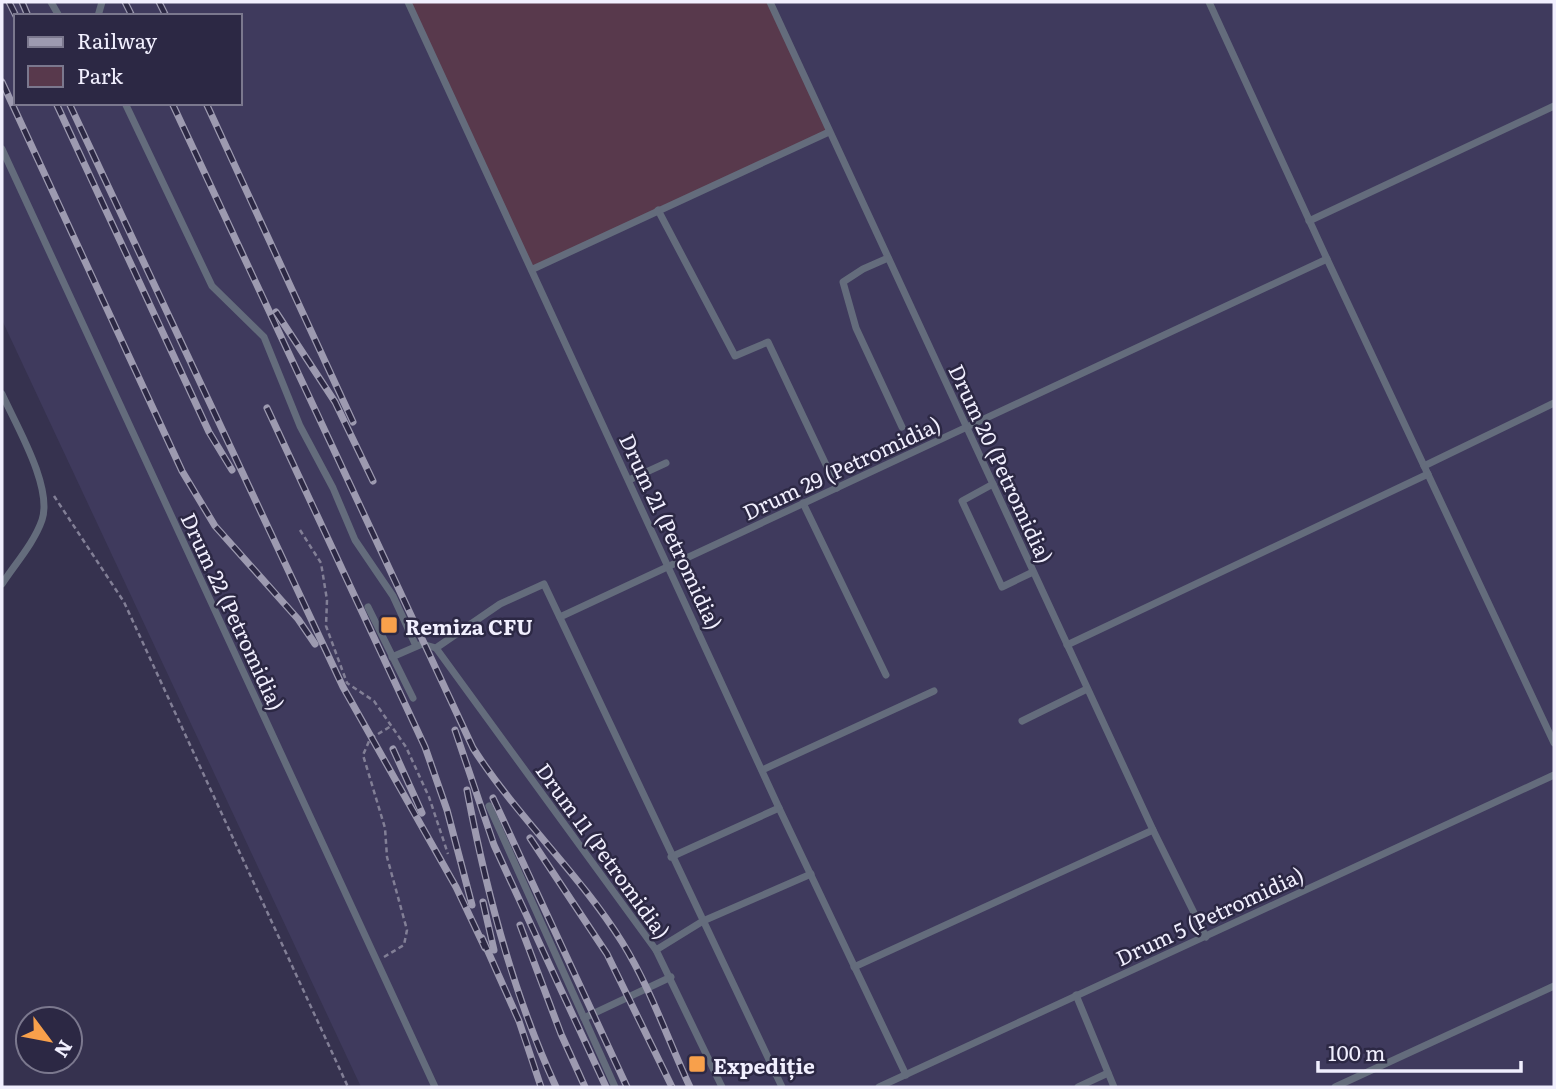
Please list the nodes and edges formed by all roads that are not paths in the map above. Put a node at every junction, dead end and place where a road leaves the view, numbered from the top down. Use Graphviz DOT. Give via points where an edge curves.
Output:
graph roads {
  1 [pos="408,2"];
  2 [pos="771,2"];
  3 [pos="1209,2"];
  4 [pos="126,105"];
  5 [pos="1554,106"];
  6 [pos="829,132"];
  7 [pos="2,149"];
  8 [pos="658,210"];
  9 [pos="1309,221"];
  10 [pos="888,258"];
  11 [pos="1326,260"];
  12 [pos="533,269"];
  13 [pos="2,394"];
  14 [pos="1554,403"];
  15 [pos="902,427"];
  16 [pos="967,427"];
  17 [pos="666,463"];
  18 [pos="1424,466"];
  19 [pos="1428,474"];
  20 [pos="629,480"];
  21 [pos="993,484"];
  22 [pos="837,488"];
  23 [pos="803,503"];
  24 [pos="670,567"];
  25 [pos="1034,572"];
  26 [pos="2,584"];
  27 [pos="368,607"];
  28 [pos="560,617"];
  29 [pos="1067,645"];
  30 [pos="416,646"];
  31 [pos="436,648"];
  32 [pos="393,657"];
  33 [pos="886,675"];
  34 [pos="1087,688"];
  35 [pos="934,691"];
  36 [pos="413,698"];
  37 [pos="1022,721"];
  38 [pos="1554,743"];
  39 [pos="762,770"];
  40 [pos="1554,775"];
  41 [pos="489,806"];
  42 [pos="779,808"];
  43 [pos="1153,830"];
  44 [pos="671,857"];
  45 [pos="811,874"];
  46 [pos="703,921"];
  47 [pos="1206,937"];
  48 [pos="656,950"];
  49 [pos="855,967"];
  50 [pos="671,977"];
  51 [pos="1554,986"];
  52 [pos="1076,995"];
  53 [pos="584,1018"];
  54 [pos="1108,1073"];
  55 [pos="906,1075"];
  56 [pos="435,1087"];
  57 [pos="615,1087"];
  58 [pos="722,1087"];
  59 [pos="782,1087"];
  60 [pos="879,1087"];
  61 [pos="1078,1087"];
  62 [pos="1114,1087"];
  63 [pos="1335,1087"];
  1 -- 12 [label="lane, Drum 21 (Petromidia)"];
  2 -- 6 [label="lane, Drum 20 (Petromidia)"];
  3 -- 9 [label="lane"];
  4 -- 30 [label="lane" via="212,286 264,337 300,426 355,540 393,596"];
  5 -- 9 [label="lane"];
  6 -- 8 [label="lane"];
  6 -- 10 [label="lane, Drum 20 (Petromidia)"];
  7 -- 56 [label="lane, Drum 22 (Petromidia)"];
  8 -- 12 [label="lane"];
  8 -- 22 [label="lane" via="735,356 768,342"];
  9 -- 11 [label="lane"];
  10 -- 15 [label="lane" via="843,282 856,328"];
  10 -- 16 [label="lane, Drum 20 (Petromidia)"];
  11 -- 16 [label="lane, Drum 29 (Petromidia)"];
  11 -- 18 [label="lane"];
  12 -- 20 [label="lane, Drum 21 (Petromidia)"];
  13 -- 26 [label="lane" via="37,470 44,506 37,533"];
  14 -- 18 [label="lane"];
  16 -- 21 [label="lane, Drum 20 (Petromidia)"];
  16 -- 22 [label="lane, Drum 29 (Petromidia)"];
  17 -- 20 [label="lane"];
  18 -- 19 [label="lane"];
  19 -- 29 [label="lane"];
  19 -- 38 [label="lane"];
  20 -- 24 [label="lane, Drum 21 (Petromidia)"];
  21 -- 25 [label="lane, Drum 20 (Petromidia)"];
  21 -- 25 [label="lane" via="962,501 1002,587"];
  22 -- 23 [label="lane, Drum 29 (Petromidia)"];
  23 -- 24 [label="lane, Drum 29 (Petromidia)"];
  23 -- 33 [label="lane"];
  24 -- 28 [label="lane, Drum 29 (Petromidia)"];
  24 -- 39 [label="lane, Drum 21 (Petromidia)"];
  25 -- 29 [label="lane, Drum 20 (Petromidia)"];
  27 -- 32 [label="lane"];
  28 -- 31 [label="lane" via="544,584 500,604"];
  28 -- 44 [label="lane"];
  29 -- 34 [label="lane, Drum 20 (Petromidia)"];
  30 -- 31 [label="lane"];
  30 -- 32 [label="lane"];
  31 -- 48 [label="lane, Drum 11 (Petromidia)"];
  32 -- 36 [label="lane"];
  34 -- 37 [label="lane"];
  34 -- 43 [label="lane, Drum 20 (Petromidia)"];
  35 -- 39 [label="lane"];
  39 -- 42 [label="lane, Drum 21 (Petromidia)"];
  40 -- 47 [label="lane, Drum 5 (Petromidia)"];
  41 -- 53 [label="lane"];
  42 -- 44 [label="lane"];
  42 -- 45 [label="lane, Drum 21 (Petromidia)"];
  43 -- 47 [label="lane, Drum 20 (Petromidia)"];
  43 -- 49 [label="lane"];
  44 -- 46 [label="lane"];
  45 -- 46 [label="lane"];
  45 -- 49 [label="lane, Drum 21 (Petromidia)"];
  46 -- 48 [label="lane"];
  46 -- 59 [label="lane"];
  47 -- 52 [label="lane, Drum 5 (Petromidia)"];
  48 -- 50 [label="lane, Drum 11 (Petromidia)"];
  49 -- 55 [label="lane, Drum 21 (Petromidia)"];
  50 -- 53 [label="lane"];
  50 -- 58 [label="lane, Drum 11 (Petromidia)"];
  51 -- 63 [label="lane"];
  52 -- 54 [label="lane"];
  52 -- 55 [label="lane, Drum 5 (Petromidia)"];
  53 -- 57 [label="lane"];
  54 -- 61 [label="lane"];
  54 -- 62 [label="lane"];
  55 -- 60 [label="lane, Drum 5 (Petromidia)"];
}
